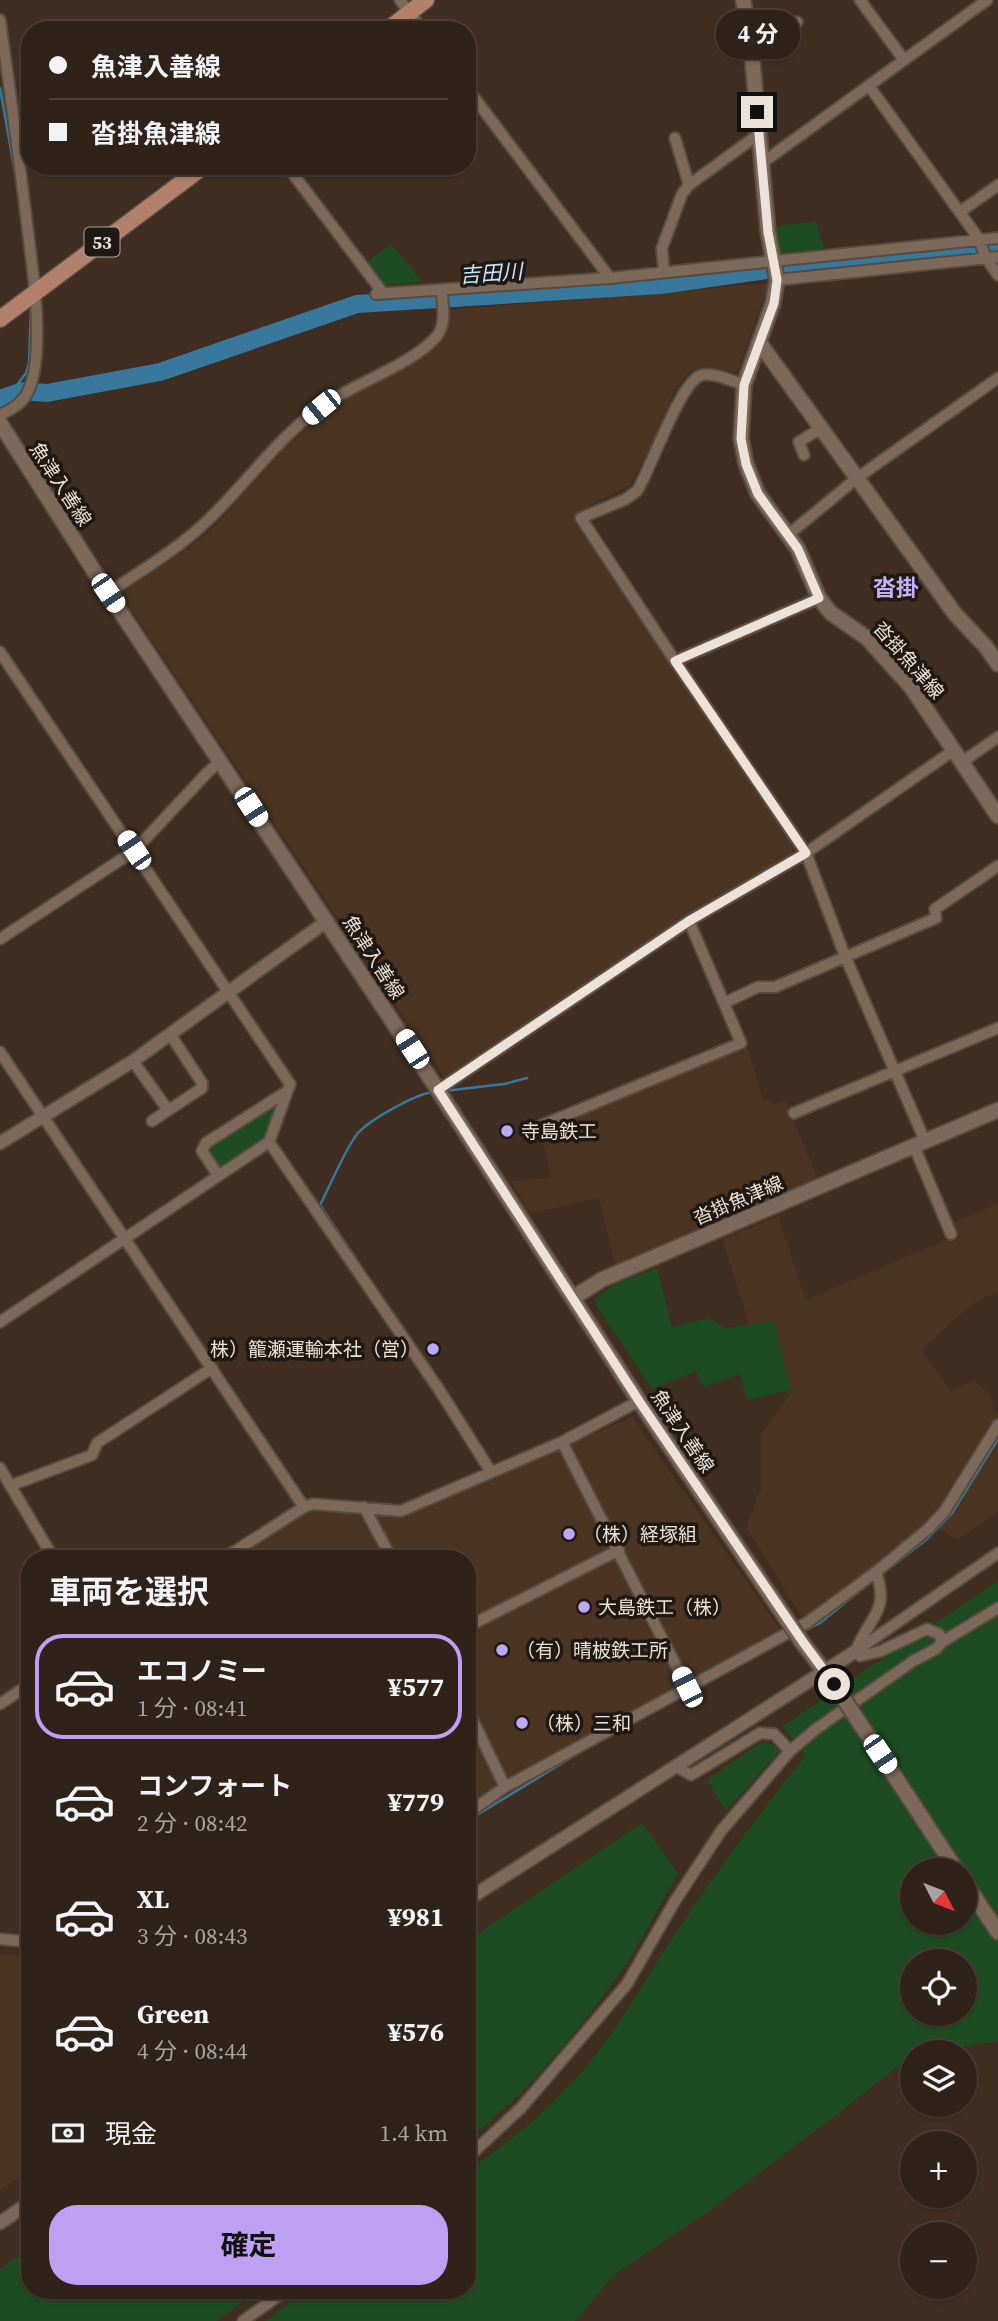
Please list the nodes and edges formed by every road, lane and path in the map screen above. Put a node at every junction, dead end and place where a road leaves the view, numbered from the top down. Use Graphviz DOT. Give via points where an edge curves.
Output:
graph roads {
  1 [pos="426,0"];
  2 [pos="743,0"];
  3 [pos="860,0"];
  4 [pos="987,0"];
  5 [pos="412,19"];
  6 [pos="0,20"];
  7 [pos="797,22"];
  8 [pos="751,44"];
  9 [pos="904,60"];
  10 [pos="869,86"];
  11 [pos="476,100"];
  12 [pos="760,134"];
  13 [pos="675,138"];
  14 [pos="762,163"];
  15 [pos="192,175"];
  16 [pos="294,175"];
  17 [pos="689,185"];
  18 [pos="998,185"];
  19 [pos="960,212"];
  20 [pos="998,238"];
  21 [pos="986,250"];
  22 [pos="776,270"];
  23 [pos="664,272"];
  24 [pos="998,275"];
  25 [pos="610,278"];
  26 [pos="442,290"];
  27 [pos="36,292"];
  28 [pos="0,319"];
  29 [pos="759,342"];
  30 [pos="998,378"];
  31 [pos="744,385"];
  32 [pos="0,415"];
  33 [pos="0,423"];
  34 [pos="821,428"];
  35 [pos="804,454"];
  36 [pos="857,478"];
  37 [pos="788,535"];
  38 [pos="108,593"];
  39 [pos="819,598"];
  40 [pos="0,652"];
  41 [pos="675,661"];
  42 [pos="998,664"];
  43 [pos="998,737"];
  44 [pos="958,756"];
  45 [pos="221,761"];
  46 [pos="998,816"];
  47 [pos="134,850"];
  48 [pos="806,853"];
  49 [pos="998,866"];
  50 [pos="327,921"];
  51 [pos="689,921"];
  52 [pos="0,939"];
  53 [pos="845,956"];
  54 [pos="228,993"];
  55 [pos="724,1003"];
  56 [pos="998,1028"];
  57 [pos="170,1034"];
  58 [pos="0,1052"];
  59 [pos="133,1060"];
  60 [pos="896,1071"];
  61 [pos="438,1090"];
  62 [pos="286,1092"];
  63 [pos="168,1110"];
  64 [pos="998,1110"];
  65 [pos="794,1113"];
  66 [pos="42,1117"];
  67 [pos="152,1121"];
  68 [pos="542,1125"];
  69 [pos="269,1142"];
  70 [pos="0,1143"];
  71 [pos="919,1144"];
  72 [pos="218,1175"];
  73 [pos="951,1234"];
  74 [pos="125,1238"];
  75 [pos="573,1298"];
  76 [pos="0,1322"];
  77 [pos="212,1368"];
  78 [pos="639,1401"];
  79 [pos="998,1425"];
  80 [pos="562,1442"];
  81 [pos="0,1468"];
  82 [pos="491,1472"];
  83 [pos="12,1485"];
  84 [pos="304,1507"];
  85 [pos="365,1507"];
  86 [pos="49,1550"];
  87 [pos="237,1550"];
  88 [pos="387,1550"];
  89 [pos="620,1550"];
  90 [pos="998,1553"];
  91 [pos="876,1572"];
  92 [pos="998,1608"];
  93 [pos="476,1622"];
  94 [pos="942,1642"];
  95 [pos="856,1651"];
  96 [pos="824,1671"];
  97 [pos="687,1687"];
  98 [pos="21,1690"];
  99 [pos="0,1704"];
  100 [pos="476,1727"];
  101 [pos="790,1751"];
  102 [pos="677,1767"];
  103 [pos="505,1787"];
  104 [pos="476,1808"];
  105 [pos="948,1858"];
  106 [pos="476,1894"];
  107 [pos="977,1900"];
  108 [pos="998,1932"];
  109 [pos="0,1939"];
  110 [pos="21,1940"];
  111 [pos="476,2150"];
  112 [pos="21,2208"];
  113 [pos="0,2223"];
  114 [pos="274,2299"];
  115 [pos="243,2321"];
  1 -- 5 [label="main road"];
  2 -- 8 [label="main road, 沓掛魚津線"];
  3 -- 9 [label="street"];
  4 -- 9 [label="street"];
  6 -- 27 [label="street"];
  7 -- 8 [label="street"];
  8 -- 12 [label="main road, 沓掛魚津線"];
  9 -- 10 [label="street"];
  10 -- 14 [label="street"];
  10 -- 19 [label="street"];
  11 -- 25 [label="street"];
  12 -- 14 [label="main road, 沓掛魚津線"];
  12 -- 17 [label="street"];
  13 -- 17 [label="street"];
  14 -- 22 [label="main road, 沓掛魚津線"];
  15 -- 27 [label="main road, 53"];
  16 -- 26 [label="street" via="379,293"];
  17 -- 23 [label="street" via="662,248"];
  18 -- 19 [label="street"];
  19 -- 21 [label="street"];
  20 -- 21 [label="street"];
  21 -- 22 [label="street"];
  21 -- 22 [label="street"];
  21 -- 24 [label="street"];
  22 -- 23 [label="street"];
  22 -- 29 [label="main road, 沓掛魚津線" via="774,303"];
  23 -- 25 [label="street"];
  25 -- 26 [label="street"];
  26 -- 38 [label="street" via="443,325 436,337 290,431 207,521"];
  27 -- 28 [label="main road, 53"];
  27 -- 32 [label="street" via="31,386 23,401"];
  29 -- 31 [label="main road, 沓掛魚津線"];
  29 -- 34 [label="main road"];
  30 -- 36 [label="street"];
  31 -- 37 [label="main road, 沓掛魚津線" via="741,439 746,464 758,494"];
  31 -- 41 [label="street" via="706,374 695,377 683,392 637,491 581,518"];
  33 -- 38 [label="main road, 魚津入善線"];
  34 -- 35 [label="street" via="799,442"];
  34 -- 36 [label="main road"];
  36 -- 37 [label="street"];
  36 -- 42 [label="main road" via="955,614"];
  37 -- 39 [label="main road, 沓掛魚津線"];
  38 -- 45 [label="main road, 魚津入善線"];
  39 -- 41 [label="street"];
  39 -- 44 [label="main road, 沓掛魚津線" via="831,613 867,638 911,687"];
  40 -- 47 [label="street"];
  41 -- 48 [label="street"];
  43 -- 44 [label="street"];
  44 -- 46 [label="main road, 沓掛魚津線"];
  44 -- 48 [label="street"];
  45 -- 47 [label="street"];
  45 -- 50 [label="main road, 魚津入善線"];
  47 -- 52 [label="street"];
  47 -- 54 [label="street"];
  48 -- 51 [label="street"];
  48 -- 53 [label="street"];
  49 -- 53 [label="street" via="935,909 936,918"];
  50 -- 54 [label="street"];
  50 -- 61 [label="main road, 魚津入善線"];
  51 -- 55 [label="street"];
  51 -- 61 [label="street"];
  53 -- 55 [label="street" via="775,987 758,987"];
  53 -- 60 [label="street"];
  54 -- 57 [label="street"];
  54 -- 62 [label="street" via="290,1084"];
  55 -- 68 [label="street" via="741,1043"];
  56 -- 60 [label="street"];
  57 -- 59 [label="street"];
  57 -- 63 [label="street" via="202,1088"];
  58 -- 66 [label="street"];
  59 -- 63 [label="street"];
  59 -- 66 [label="street"];
  60 -- 65 [label="street"];
  60 -- 71 [label="street"];
  61 -- 75 [label="main road, 魚津入善線"];
  62 -- 69 [label="street"];
  62 -- 72 [label="street" via="206,1143 202,1152"];
  63 -- 67 [label="street"];
  64 -- 71 [label="main road, 沓掛魚津線"];
  66 -- 70 [label="street"];
  66 -- 74 [label="street"];
  69 -- 72 [label="street"];
  69 -- 82 [label="street"];
  71 -- 73 [label="street"];
  71 -- 75 [label="main road, 沓掛魚津線" via="601,1280"];
  72 -- 74 [label="street"];
  74 -- 76 [label="street"];
  74 -- 77 [label="street"];
  75 -- 78 [label="main road, 魚津入善線"];
  77 -- 83 [label="street" via="97,1443 92,1455"];
  77 -- 84 [label="street"];
  78 -- 80 [label="street"];
  78 -- 96 [label="main road, 魚津入善線, bridge"];
  79 -- 91 [label="street" via="944,1512"];
  80 -- 82 [label="street"];
  80 -- 89 [label="street"];
  81 -- 83 [label="street"];
  82 -- 85 [label="street" via="401,1511"];
  83 -- 86 [label="street"];
  84 -- 85 [label="street"];
  84 -- 87 [label="street"];
  85 -- 88 [label="street"];
  89 -- 93 [label="street"];
  89 -- 97 [label="street"];
  90 -- 95 [label="street"];
  91 -- 95 [label="street" via="883,1591 880,1609"];
  91 -- 97 [label="street" via="808,1622"];
  92 -- 94 [label="street"];
  94 -- 95 [label="street" via="939,1634 926,1629 881,1651 860,1656"];
  94 -- 101 [label="street"];
  95 -- 96 [label="street"];
  96 -- 102 [label="street"];
  96 -- 105 [label="main road, 魚津入善線, bridge"];
  97 -- 103 [label="street"];
  98 -- 99 [label="street"];
  100 -- 103 [label="street"];
  101 -- 102 [label="street" via="774,1734 760,1733 691,1775"];
  101 -- 111 [label="street" via="721,1831 627,1984 521,2108"];
  102 -- 106 [label="street"];
  103 -- 104 [label="street"];
  107 -- 108 [label="main road"];
  109 -- 110 [label="street"];
  112 -- 113 [label="street"];
  114 -- 115 [label="street"];
}
